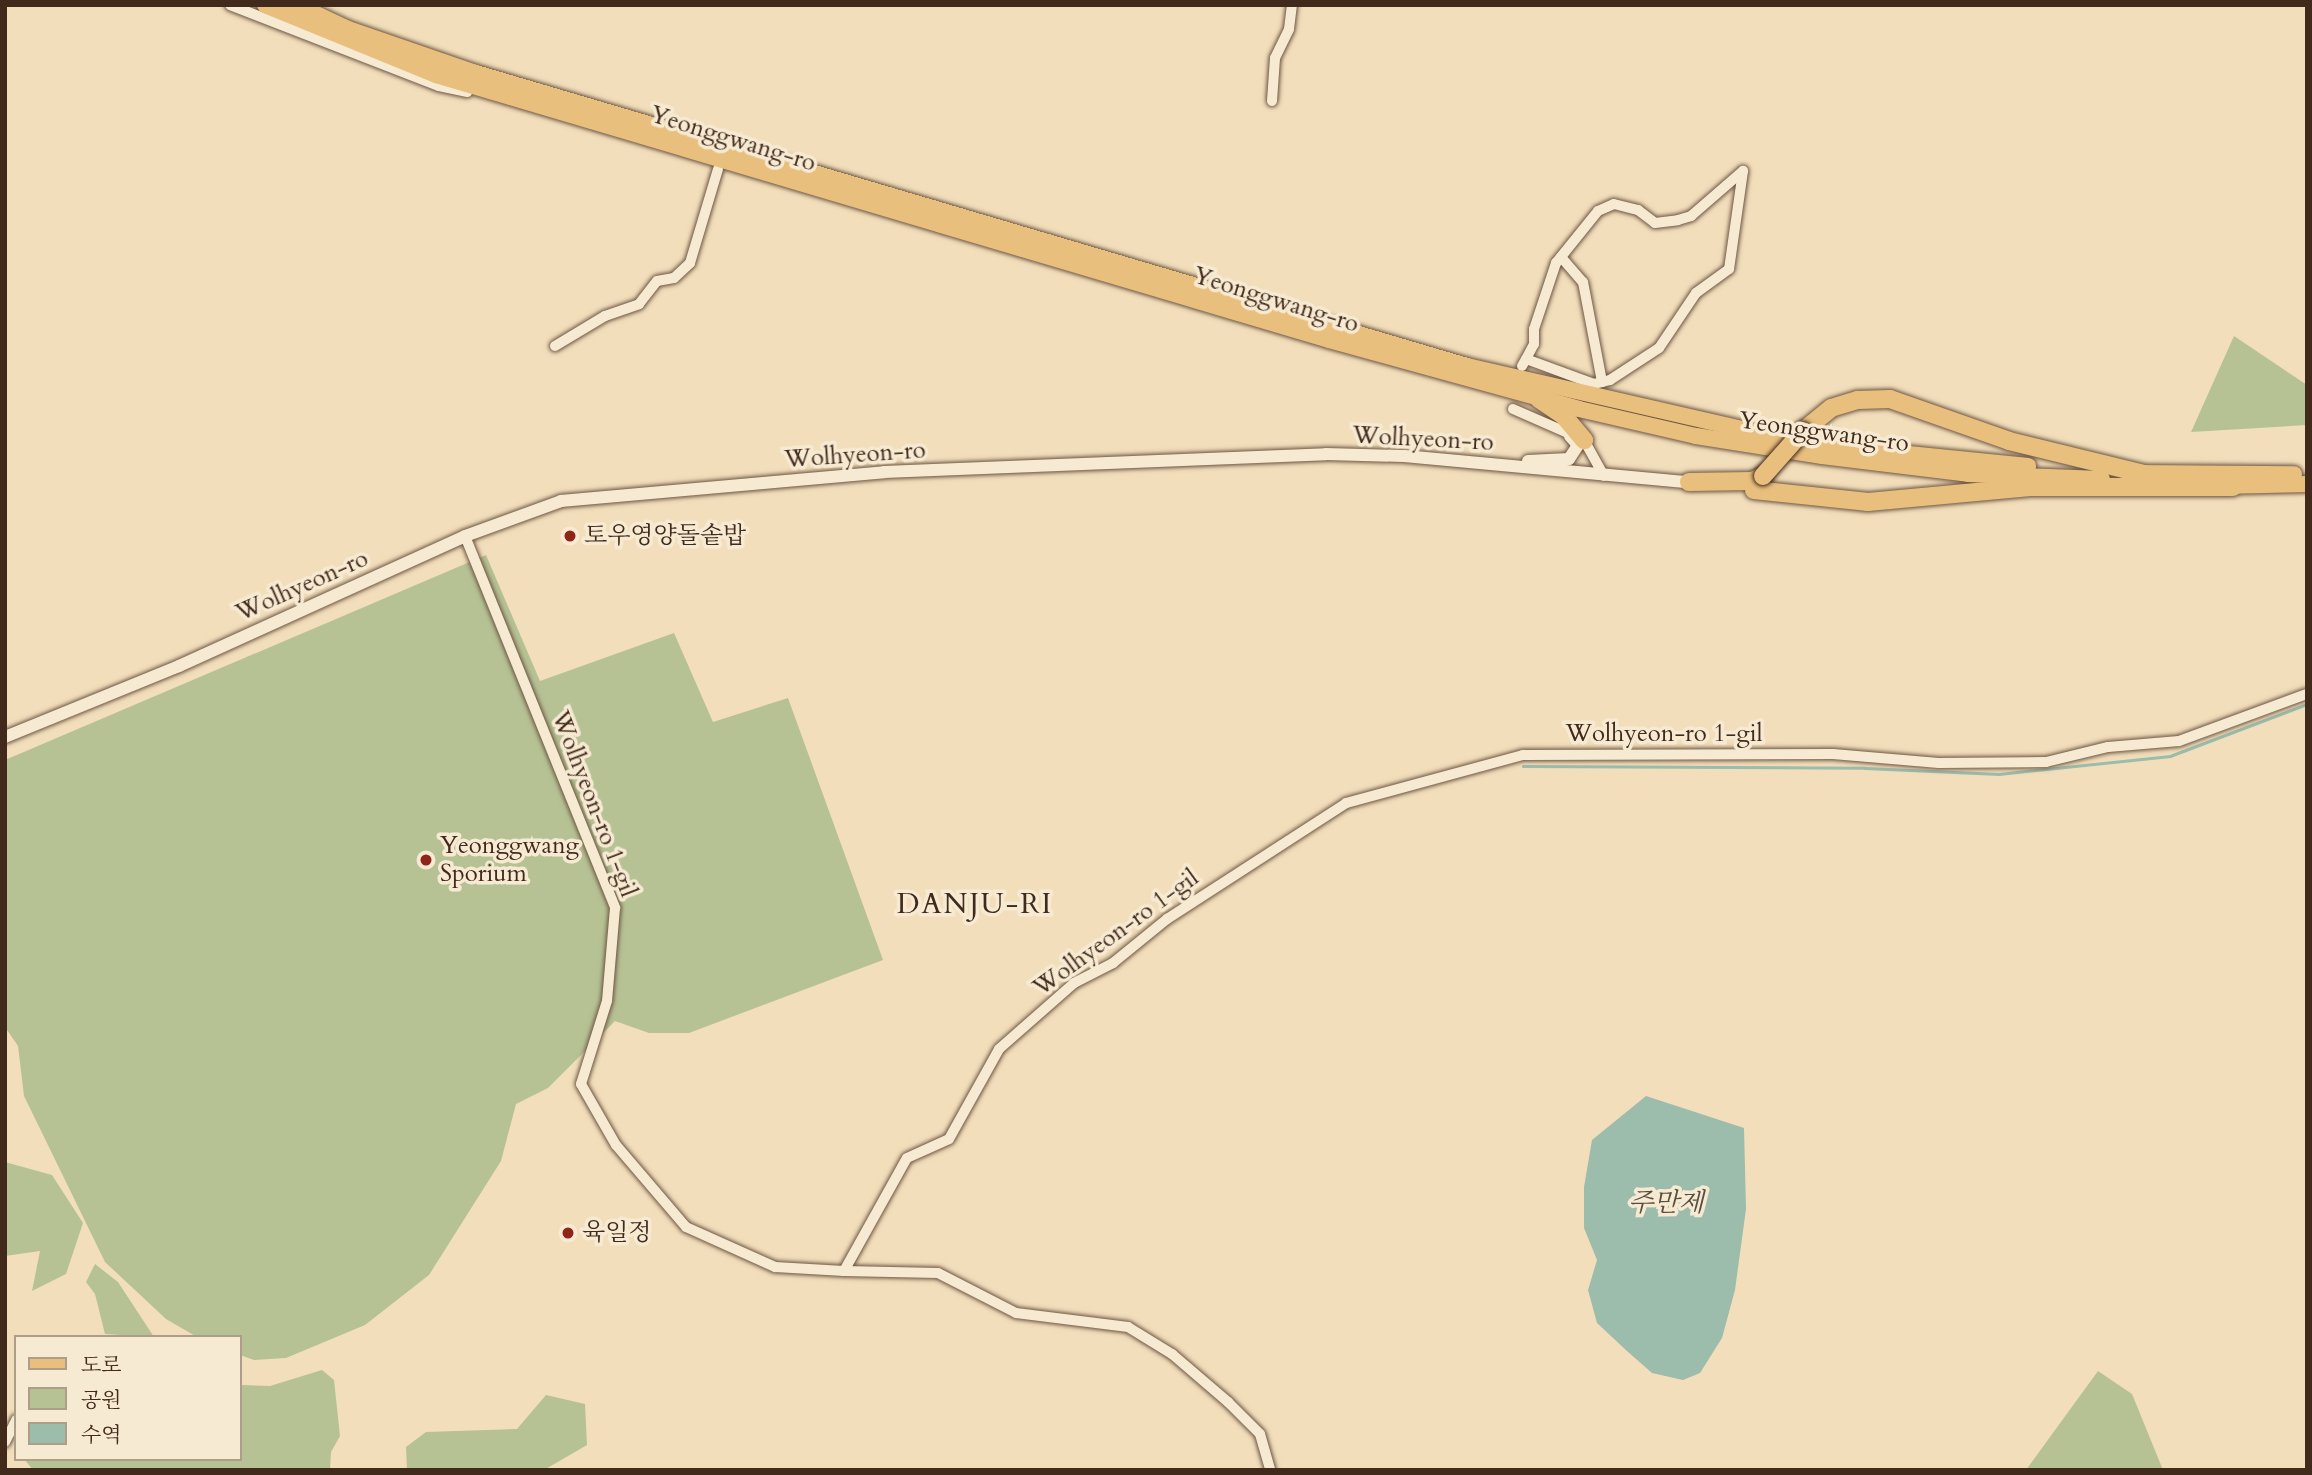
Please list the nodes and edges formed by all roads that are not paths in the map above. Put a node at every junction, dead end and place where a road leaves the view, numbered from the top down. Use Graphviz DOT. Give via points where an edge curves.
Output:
graph roads {
  1 [pos="230,5"];
  2 [pos="265,5"];
  3 [pos="297,5"];
  4 [pos="1292,5"];
  5 [pos="1272,101"];
  6 [pos="550,109"];
  7 [pos="718,169"];
  8 [pos="1561,257"];
  9 [pos="555,346"];
  10 [pos="1602,382"];
  11 [pos="1539,399"];
  12 [pos="1513,409"];
  13 [pos="1577,438"];
  14 [pos="1477,463"];
  15 [pos="2144,474"];
  16 [pos="2307,474"];
  17 [pos="1604,476"];
  18 [pos="1689,482"];
  19 [pos="1758,483"];
  20 [pos="2307,484"];
  21 [pos="2233,487"];
  22 [pos="465,536"];
  23 [pos="2307,694"];
  24 [pos="5,737"];
  25 [pos="844,1271"];
  26 [pos="14,1424"];
  27 [pos="5,1442"];
  28 [pos="1270,1470"];
  1 -- 6 [label="street" via="439,86"];
  2 -- 6 [label="main road, Yeonggwang-ro" via="413,67"];
  3 -- 15 [label="main road, Yeonggwang-ro" via="348,29 476,73 1480,369 1689,419 1827,444 2000,464"];
  4 -- 5 [label="street" via="1289,29 1275,58"];
  6 -- 11 [label="main road, Yeonggwang-ro"];
  7 -- 9 [label="street" via="690,263 674,278 657,281 639,304 605,316"];
  8 -- 10 [label="street" via="1583,282"];
  8 -- 10 [label="street" via="1524,362 1575,379"];
  8 -- 10 [label="street" via="1598,211 1614,204 1639,210 1655,223 1678,220 1691,216 1743,171 1729,269 1696,293 1659,348"];
  11 -- 13 [label="highway" via="1563,415"];
  11 -- 21 [label="main road, Yeonggwang-ro" via="1696,436 1835,458 1968,474"];
  12 -- 13 [label="street"];
  13 -- 14 [label="street" via="1578,446 1569,459"];
  13 -- 17 [label="street"];
  14 -- 17 [label="street, Wolhyeon-ro"];
  14 -- 22 [label="street, Wolhyeon-ro" via="1326,454 884,472 561,501"];
  15 -- 16 [label="main road, Yeonggwang-ro"];
  15 -- 19 [label="highway, bridge" via="2009,442 1889,399 1857,400 1831,408 1803,431"];
  17 -- 18 [label="street, Wolhyeon-ro"];
  18 -- 19 [label="highway"];
  19 -- 21 [label="highway" via="1868,502 2030,487"];
  20 -- 21 [label="main road, Yeonggwang-ro"];
  22 -- 24 [label="street, Wolhyeon-ro" via="179,666"];
  22 -- 25 [label="street, Wolhyeon-ro 1-gil" via="615,908 607,1001 581,1084 616,1145 686,1227 775,1267"];
  23 -- 25 [label="street, Wolhyeon-ro 1-gil" via="2179,741 2108,747 2046,762 1939,763 1833,754 1523,755 1346,803 1167,919 1113,963 1074,983 999,1049 948,1139 907,1157"];
  25 -- 28 [label="street" via="938,1273 1016,1313 1128,1327 1172,1354 1260,1434"];
  26 -- 27 [label="street"];
}
